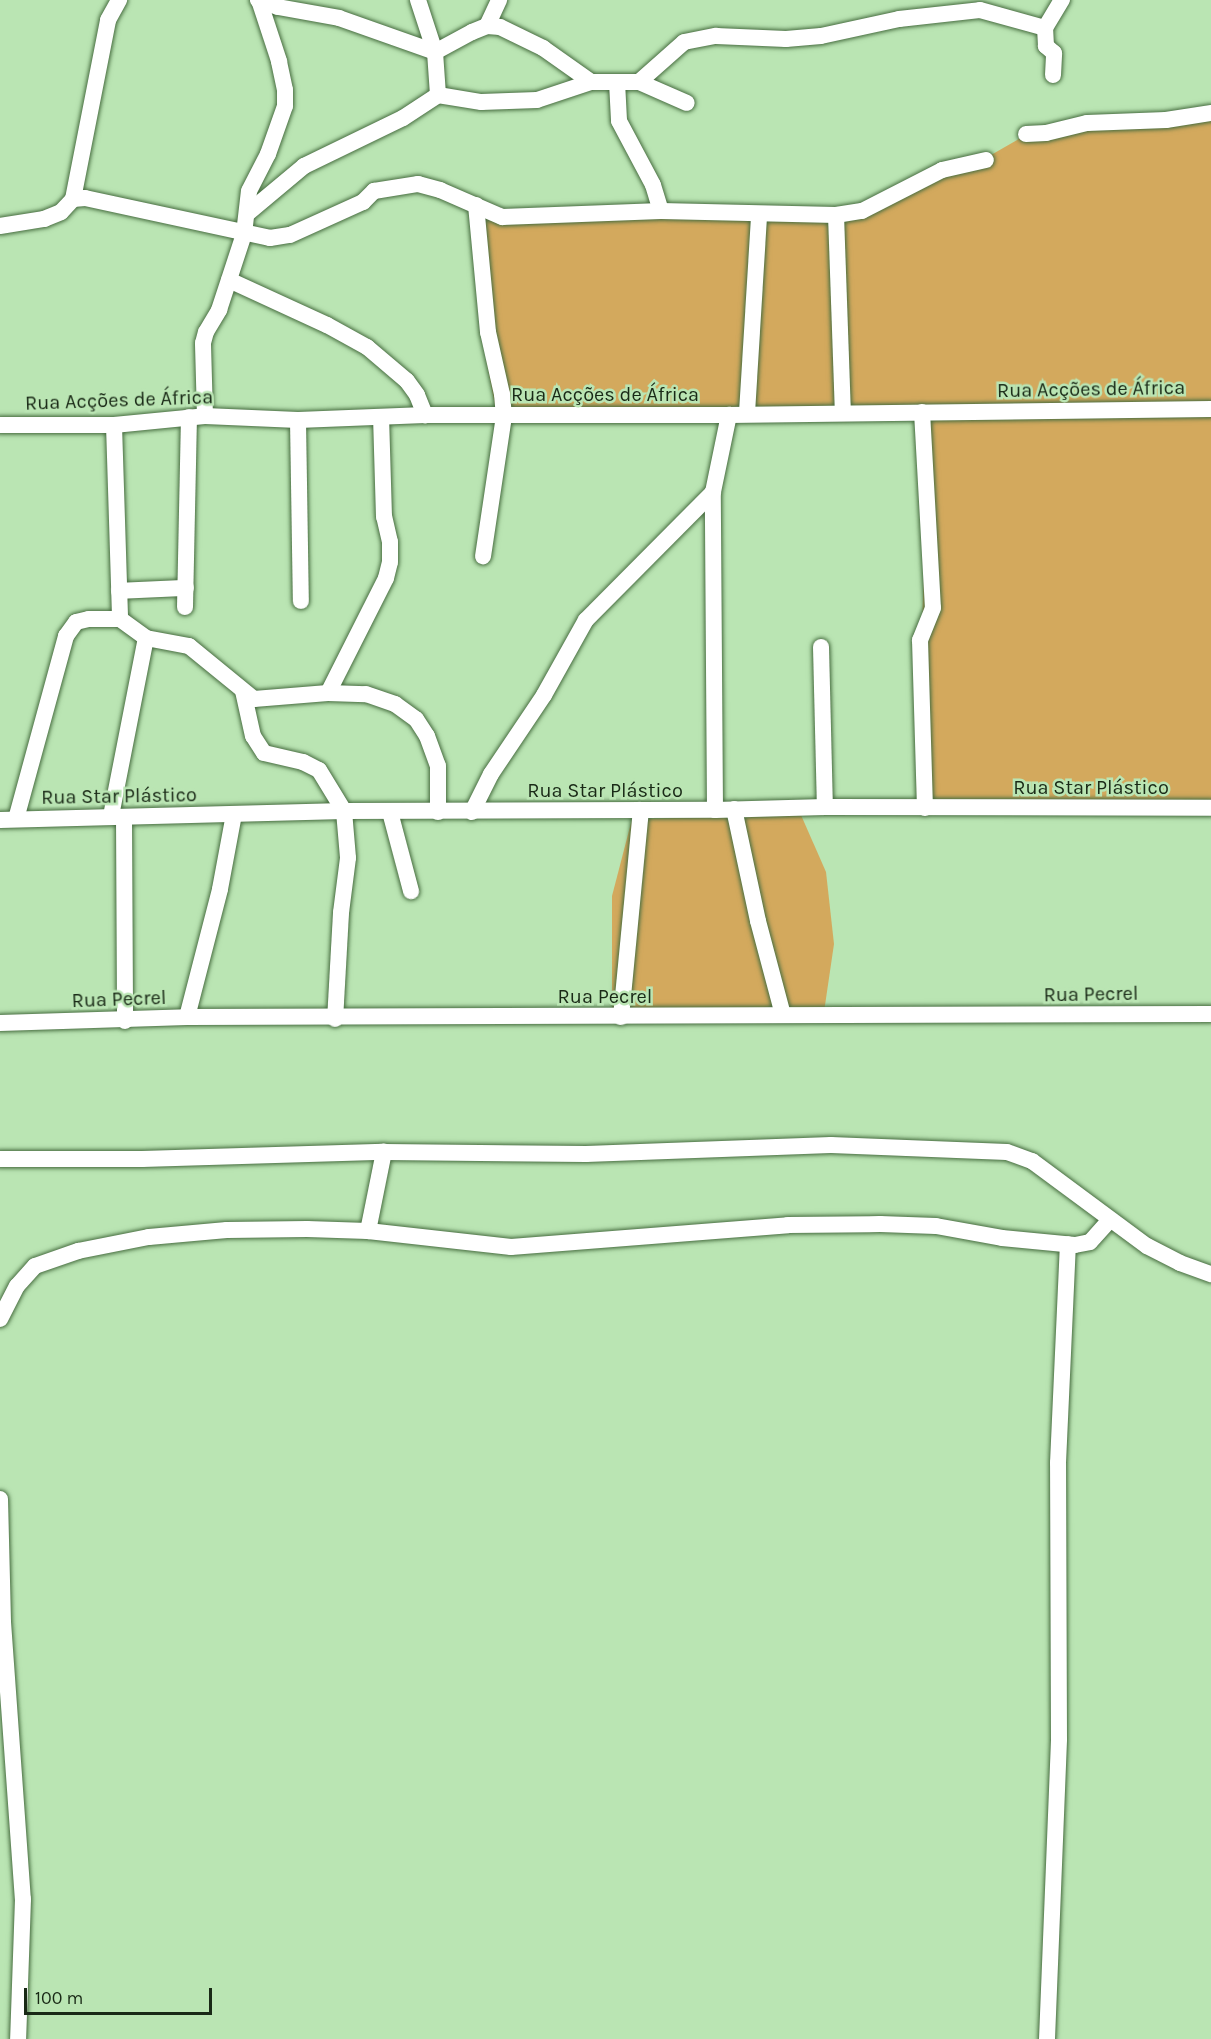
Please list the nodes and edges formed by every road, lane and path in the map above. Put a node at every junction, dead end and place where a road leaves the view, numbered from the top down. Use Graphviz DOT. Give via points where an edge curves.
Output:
graph roads {
  1 [pos="117,0"];
  2 [pos="258,0"];
  3 [pos="418,0"];
  4 [pos="499,0"];
  5 [pos="1062,0"];
  6 [pos="975,5"];
  7 [pos="487,26"];
  8 [pos="1045,28"];
  9 [pos="435,52"];
  10 [pos="1053,75"];
  11 [pos="591,82"];
  12 [pos="617,82"];
  13 [pos="639,82"];
  14 [pos="438,95"];
  15 [pos="687,104"];
  16 [pos="1211,113"];
  17 [pos="1026,134"];
  18 [pos="986,160"];
  19 [pos="73,199"];
  20 [pos="476,205"];
  21 [pos="661,211"];
  22 [pos="249,212"];
  23 [pos="836,214"];
  24 [pos="759,215"];
  25 [pos="0,226"];
  26 [pos="244,234"];
  27 [pos="229,280"];
  28 [pos="1211,409"];
  29 [pos="843,412"];
  30 [pos="922,412"];
  31 [pos="747,413"];
  32 [pos="425,415"];
  33 [pos="729,415"];
  34 [pos="504,416"];
  35 [pos="197,417"];
  36 [pos="381,417"];
  37 [pos="298,420"];
  38 [pos="0,425"];
  39 [pos="114,425"];
  40 [pos="713,492"];
  41 [pos="483,556"];
  42 [pos="186,588"];
  43 [pos="119,591"];
  44 [pos="301,601"];
  45 [pos="185,607"];
  46 [pos="120,619"];
  47 [pos="146,638"];
  48 [pos="820,647"];
  49 [pos="243,691"];
  50 [pos="328,693"];
  51 [pos="825,807"];
  52 [pos="925,808"];
  53 [pos="1211,808"];
  54 [pos="734,809"];
  55 [pos="641,810"];
  56 [pos="715,810"];
  57 [pos="344,811"];
  58 [pos="390,812"];
  59 [pos="438,812"];
  60 [pos="472,812"];
  61 [pos="234,814"];
  62 [pos="117,817"];
  63 [pos="8,820"];
  64 [pos="411,891"];
  65 [pos="1211,1014"];
  66 [pos="783,1015"];
  67 [pos="187,1017"];
  68 [pos="621,1017"];
  69 [pos="335,1019"];
  70 [pos="125,1021"];
  71 [pos="0,1023"];
  72 [pos="384,1152"];
  73 [pos="0,1159"];
  74 [pos="1110,1220"];
  75 [pos="368,1231"];
  76 [pos="1068,1244"];
  77 [pos="1211,1274"];
  78 [pos="0,1319"];
  79 [pos="0,1499"];
  80 [pos="18,2039"];
  81 [pos="1047,2039"];
  1 -- 19 [label="street" via="108,20"];
  2 -- 9 [label="street" via="339,18"];
  2 -- 22 [label="street" via="279,61 285,106 268,154 249,190"];
  3 -- 9 [label="street"];
  4 -- 7 [label="street"];
  5 -- 8 [label="street"];
  6 -- 8 [label="street"];
  6 -- 13 [label="street" via="821,36 695,39 684,42"];
  7 -- 9 [label="street"];
  7 -- 11 [label="street" via="500,27 543,48"];
  8 -- 10 [label="street" via="1046,46 1054,53"];
  9 -- 14 [label="street"];
  11 -- 12 [label="street"];
  11 -- 14 [label="street" via="537,100 481,102"];
  12 -- 13 [label="street"];
  12 -- 21 [label="street" via="619,121 653,185"];
  13 -- 15 [label="street"];
  14 -- 22 [label="street" via="403,118 304,166"];
  16 -- 17 [label="street" via="1166,120 1088,123 1046,134"];
  18 -- 23 [label="street" via="942,170 862,211"];
  19 -- 25 [label="street" via="61,212 44,219"];
  19 -- 26 [label="street" via="105,201"];
  20 -- 21 [label="street" via="502,217"];
  20 -- 26 [label="street" via="418,183 374,191 363,202 290,235 270,238"];
  20 -- 34 [label="street" via="488,332"];
  21 -- 24 [label="street"];
  22 -- 26 [label="street"];
  23 -- 24 [label="street"];
  23 -- 29 [label="street"];
  24 -- 31 [label="street"];
  26 -- 27 [label="street"];
  27 -- 32 [label="street" via="367,347 407,381"];
  27 -- 35 [label="street" via="203,343"];
  28 -- 30 [label="street, Rua Acções de África"];
  29 -- 30 [label="street, Rua Acções de África"];
  29 -- 31 [label="street, Rua Acções de África"];
  30 -- 52 [label="street" via="933,609 920,640"];
  31 -- 33 [label="street, Rua Acções de África"];
  32 -- 34 [label="street, Rua Acções de África"];
  32 -- 36 [label="street, Rua Acções de África"];
  33 -- 34 [label="street, Rua Acções de África"];
  33 -- 40 [label="street"];
  34 -- 41 [label="street"];
  35 -- 37 [label="street, Rua Acções de África"];
  35 -- 39 [label="street, Rua Acções de África"];
  35 -- 42 [label="street"];
  36 -- 37 [label="street, Rua Acções de África"];
  36 -- 50 [label="street" via="384,517 390,562 386,578"];
  37 -- 44 [label="street"];
  38 -- 39 [label="street, Rua Acções de África"];
  39 -- 43 [label="street"];
  40 -- 56 [label="street"];
  40 -- 60 [label="street" via="586,620 544,696 491,774"];
  42 -- 43 [label="street"];
  42 -- 45 [label="street"];
  43 -- 46 [label="street"];
  46 -- 47 [label="street"];
  46 -- 63 [label="street" via="76,622 66,636"];
  47 -- 49 [label="street" via="189,646"];
  47 -- 62 [label="street"];
  48 -- 51 [label="street"];
  49 -- 50 [label="street" via="254,699"];
  49 -- 57 [label="street" via="253,736 264,753 319,770"];
  50 -- 59 [label="street" via="366,694 394,704 416,719 438,766"];
  51 -- 52 [label="street, Rua Star Plástico"];
  51 -- 54 [label="street, Rua Star Plástico"];
  52 -- 53 [label="street, Rua Star Plástico"];
  54 -- 56 [label="street, Rua Star Plástico"];
  54 -- 66 [label="street"];
  55 -- 56 [label="street, Rua Star Plástico"];
  55 -- 60 [label="street, Rua Star Plástico"];
  55 -- 68 [label="street"];
  57 -- 58 [label="street, Rua Star Plástico"];
  57 -- 61 [label="street, Rua Star Plástico"];
  57 -- 69 [label="street" via="348,858"];
  58 -- 59 [label="street, Rua Star Plástico"];
  58 -- 64 [label="street"];
  59 -- 60 [label="street, Rua Star Plástico"];
  61 -- 62 [label="street, Rua Star Plástico"];
  61 -- 67 [label="street" via="220,889"];
  62 -- 63 [label="street, Rua Star Plástico"];
  62 -- 70 [label="street"];
  65 -- 66 [label="street, Rua Pecrel"];
  66 -- 68 [label="street, Rua Pecrel"];
  67 -- 69 [label="street, Rua Pecrel"];
  67 -- 70 [label="street, Rua Pecrel"];
  68 -- 69 [label="street, Rua Pecrel"];
  70 -- 71 [label="street, Rua Pecrel"];
  72 -- 73 [label="street"];
  72 -- 74 [label="street" via="586,1154 831,1145 1007,1152 1032,1161"];
  72 -- 75 [label="street"];
  74 -- 76 [label="street" via="1090,1242"];
  74 -- 77 [label="street" via="1147,1246"];
  75 -- 76 [label="street" via="511,1247 788,1226 880,1224 936,1226"];
  75 -- 78 [label="street" via="227,1230 148,1236 78,1251 35,1266 17,1286"];
  76 -- 81 [label="street" via="1058,1463 1059,1739"];
  79 -- 80 [label="street" via="3,1622 23,1899"];
}
